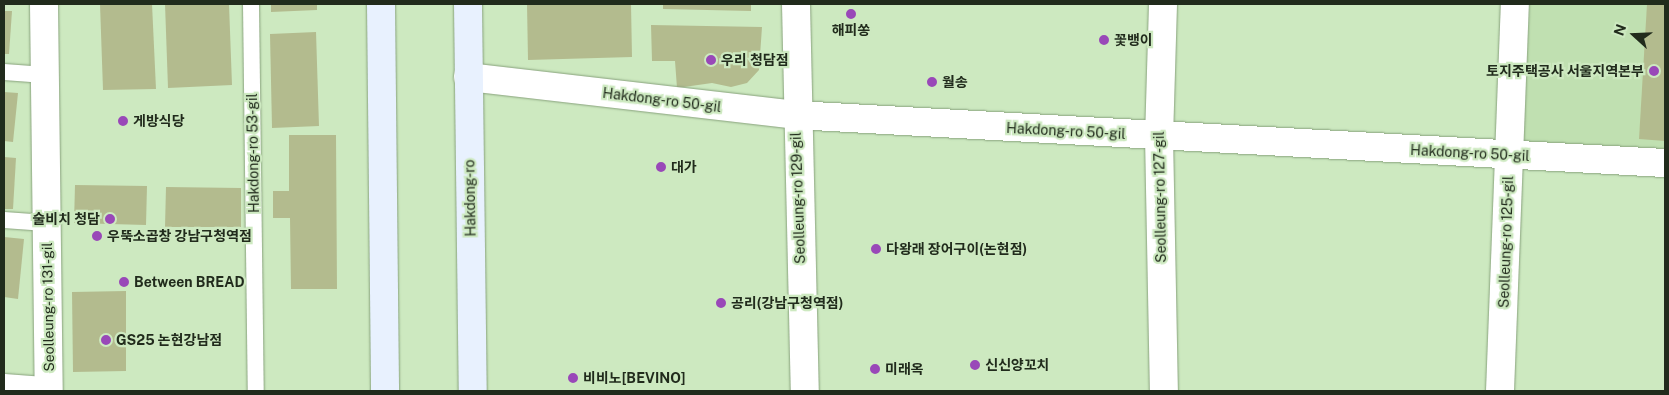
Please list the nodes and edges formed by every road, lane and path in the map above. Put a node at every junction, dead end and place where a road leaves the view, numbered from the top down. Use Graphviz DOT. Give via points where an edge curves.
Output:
graph roads {
  1 [pos="44,4"];
  2 [pos="251,4"];
  3 [pos="381,4"];
  4 [pos="468,4"];
  5 [pos="796,4"];
  6 [pos="1163,4"];
  7 [pos="1515,4"];
  8 [pos="4,72"];
  9 [pos="45,75"];
  10 [pos="468,77"];
  11 [pos="795,115"];
  12 [pos="1159,136"];
  13 [pos="1509,154"];
  14 [pos="1665,164"];
  15 [pos="4,220"];
  16 [pos="46,223"];
  17 [pos="4,388"];
  18 [pos="44,391"];
  19 [pos="49,391"];
  20 [pos="256,391"];
  21 [pos="385,391"];
  22 [pos="473,391"];
  23 [pos="805,391"];
  24 [pos="1164,391"];
  25 [pos="1500,391"];
  1 -- 9 [label="street, Seolleung-ro 131-gil"];
  2 -- 20 [label="lane, Hakdong-ro 53-gil"];
  3 -- 21 [label="main road"];
  4 -- 10 [label="main road, Hakdong-ro"];
  5 -- 11 [label="street, Seolleung-ro 129-gil"];
  6 -- 12 [label="street, Seolleung-ro 127-gil"];
  7 -- 13 [label="street, Seolleung-ro 125-gil"];
  8 -- 9 [label="lane"];
  9 -- 16 [label="street, Seolleung-ro 131-gil"];
  10 -- 11 [label="street, Hakdong-ro 50-gil"];
  10 -- 22 [label="main road, Hakdong-ro"];
  11 -- 12 [label="street, Hakdong-ro 50-gil"];
  11 -- 23 [label="street, Seolleung-ro 129-gil"];
  12 -- 13 [label="street, Hakdong-ro 50-gil"];
  12 -- 24 [label="street, Seolleung-ro 127-gil"];
  13 -- 14 [label="street, Hakdong-ro 50-gil"];
  13 -- 25 [label="street, Seolleung-ro 125-gil"];
  15 -- 16 [label="lane, Seolleung-ro 131-gil"];
  16 -- 19 [label="street, Seolleung-ro 131-gil"];
  17 -- 18 [label="street"];
}
